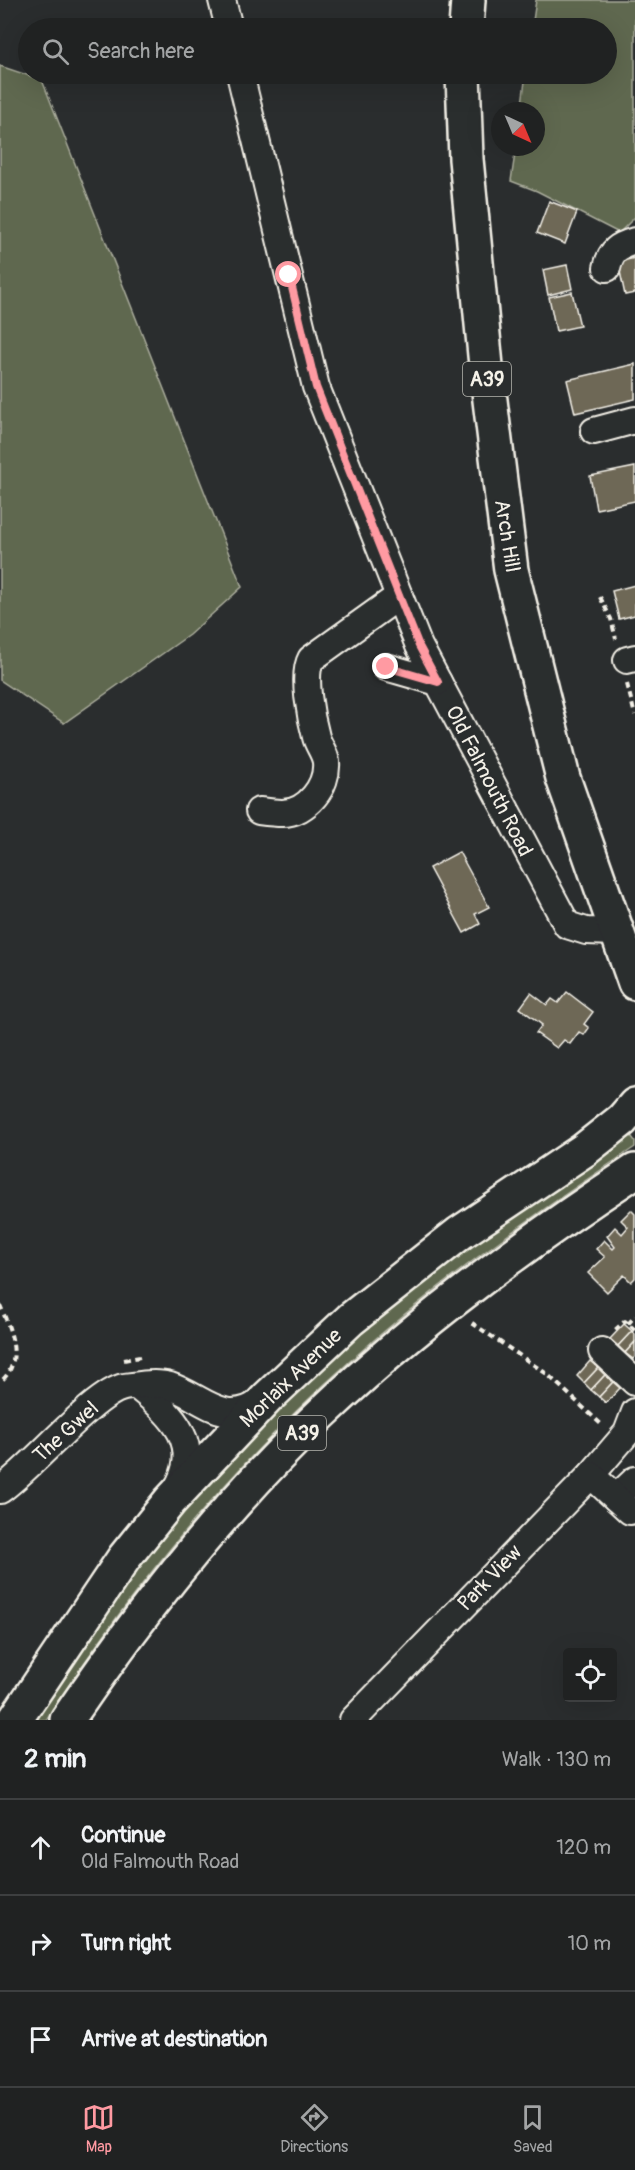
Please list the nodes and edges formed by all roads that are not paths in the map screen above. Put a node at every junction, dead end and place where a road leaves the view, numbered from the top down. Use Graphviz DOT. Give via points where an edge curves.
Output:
graph roads {
  1 [pos="222,0"];
  2 [pos="468,0"];
  3 [pos="226,18"];
  4 [pos="467,18"];
  5 [pos="242,84"];
  6 [pos="463,84"];
  7 [pos="635,241"];
  8 [pos="607,268"];
  9 [pos="635,420"];
  10 [pos="594,431"];
  11 [pos="399,596"];
  12 [pos="386,667"];
  13 [pos="438,682"];
  14 [pos="259,811"];
  15 [pos="615,932"];
  16 [pos="635,983"];
  17 [pos="635,1105"];
  18 [pos="635,1172"];
  19 [pos="605,1344"];
  20 [pos="635,1382"];
  21 [pos="138,1387"];
  22 [pos="268,1397"];
  23 [pos="635,1412"];
  24 [pos="591,1475"];
  25 [pos="635,1480"];
  26 [pos="0,1490"];
  27 [pos="170,1501"];
  28 [pos="15,1720"];
  29 [pos="67,1720"];
  30 [pos="353,1720"];
  1 -- 3 [label="street"];
  2 -- 4 [label="highway"];
  5 -- 11 [label="street, Old Falmouth Road" via="316,387"];
  6 -- 15 [label="highway, Arch Hill / A39" via="466,159 487,376 511,570 563,778"];
  7 -- 8 [label="street" via="619,246 610,255"];
  9 -- 10 [label="street"];
  11 -- 13 [label="street, Old Falmouth Road"];
  11 -- 14 [label="street" via="311,659 307,667 310,708 326,762 321,788 314,798 285,813"];
  12 -- 13 [label="street"];
  13 -- 15 [label="street, Old Falmouth Road" via="567,925 586,931"];
  15 -- 16 [label="highway, Arch Hill / A39"];
  17 -- 22 [label="highway, Morlaix Avenue / A39" via="584,1150 460,1233 351,1319"];
  18 -- 29 [label="highway, A39" via="456,1298 321,1413 184,1561"];
  19 -- 20 [label="street"];
  21 -- 22 [label="street, The Gwel" via="169,1386 212,1409 224,1411 254,1407"];
  21 -- 26 [label="street, The Gwel" via="114,1391"];
  21 -- 27 [label="street" via="167,1413 185,1439 185,1476"];
  22 -- 27 [label="highway, Morlaix Avenue / A39"];
  23 -- 24 [label="street, Park View" via="627,1433"];
  24 -- 25 [label="street" via="623,1504"];
  24 -- 30 [label="street, Park View"];
  27 -- 28 [label="highway, Morlaix Avenue / A39" via="124,1558"];
}
